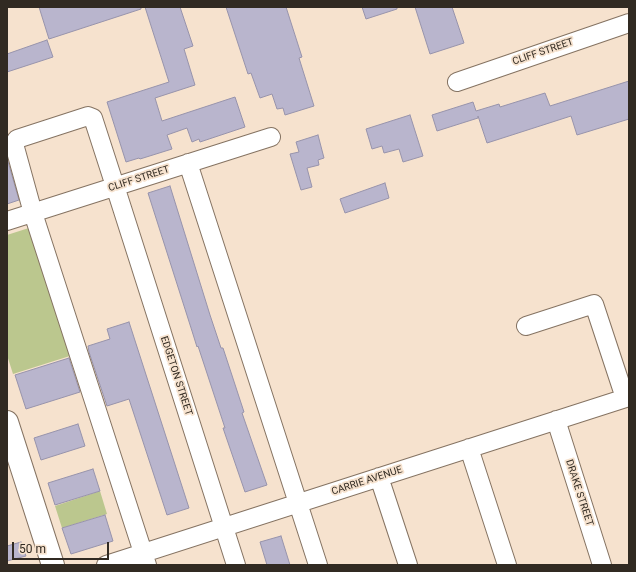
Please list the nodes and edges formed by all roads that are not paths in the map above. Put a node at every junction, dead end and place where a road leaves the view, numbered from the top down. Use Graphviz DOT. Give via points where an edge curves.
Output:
graph roads {
  1 [pos="629,23"];
  2 [pos="457,82"];
  3 [pos="271,137"];
  4 [pos="188,163"];
  5 [pos="115,186"];
  6 [pos="33,213"];
  7 [pos="7,221"];
  8 [pos="526,326"];
  9 [pos="627,398"];
  10 [pos="556,420"];
  11 [pos="7,422"];
  12 [pos="469,448"];
  13 [pos="379,477"];
  14 [pos="299,503"];
  15 [pos="224,527"];
  16 [pos="145,559"];
  17 [pos="53,565"];
  18 [pos="106,565"];
  19 [pos="236,565"];
  20 [pos="318,565"];
  21 [pos="408,565"];
  22 [pos="507,565"];
  23 [pos="602,565"];
  1 -- 2 [label="street, CLIFF STREET"];
  3 -- 4 [label="street, CLIFF STREET"];
  4 -- 5 [label="street, CLIFF STREET"];
  4 -- 14 [label="street"];
  5 -- 6 [label="street, CLIFF STREET"];
  5 -- 6 [label="street, EDGETON STREET" via="93,118 88,116 17,139 14,144"];
  5 -- 15 [label="street, EDGETON STREET"];
  6 -- 7 [label="street, CLIFF STREET"];
  6 -- 16 [label="street"];
  8 -- 9 [label="street" via="594,304"];
  9 -- 10 [label="street, CARRIE AVENUE"];
  10 -- 12 [label="street, CARRIE AVENUE"];
  10 -- 23 [label="street, DRAKE STREET"];
  11 -- 17 [label="main road"];
  12 -- 13 [label="street, CARRIE AVENUE"];
  12 -- 22 [label="street"];
  13 -- 14 [label="street, CARRIE AVENUE"];
  13 -- 21 [label="street"];
  14 -- 15 [label="street, CARRIE AVENUE"];
  14 -- 20 [label="street"];
  15 -- 16 [label="street, CARRIE AVENUE"];
  15 -- 19 [label="street, EDGETON STREET"];
  16 -- 18 [label="street, CARRIE AVENUE"];
}
